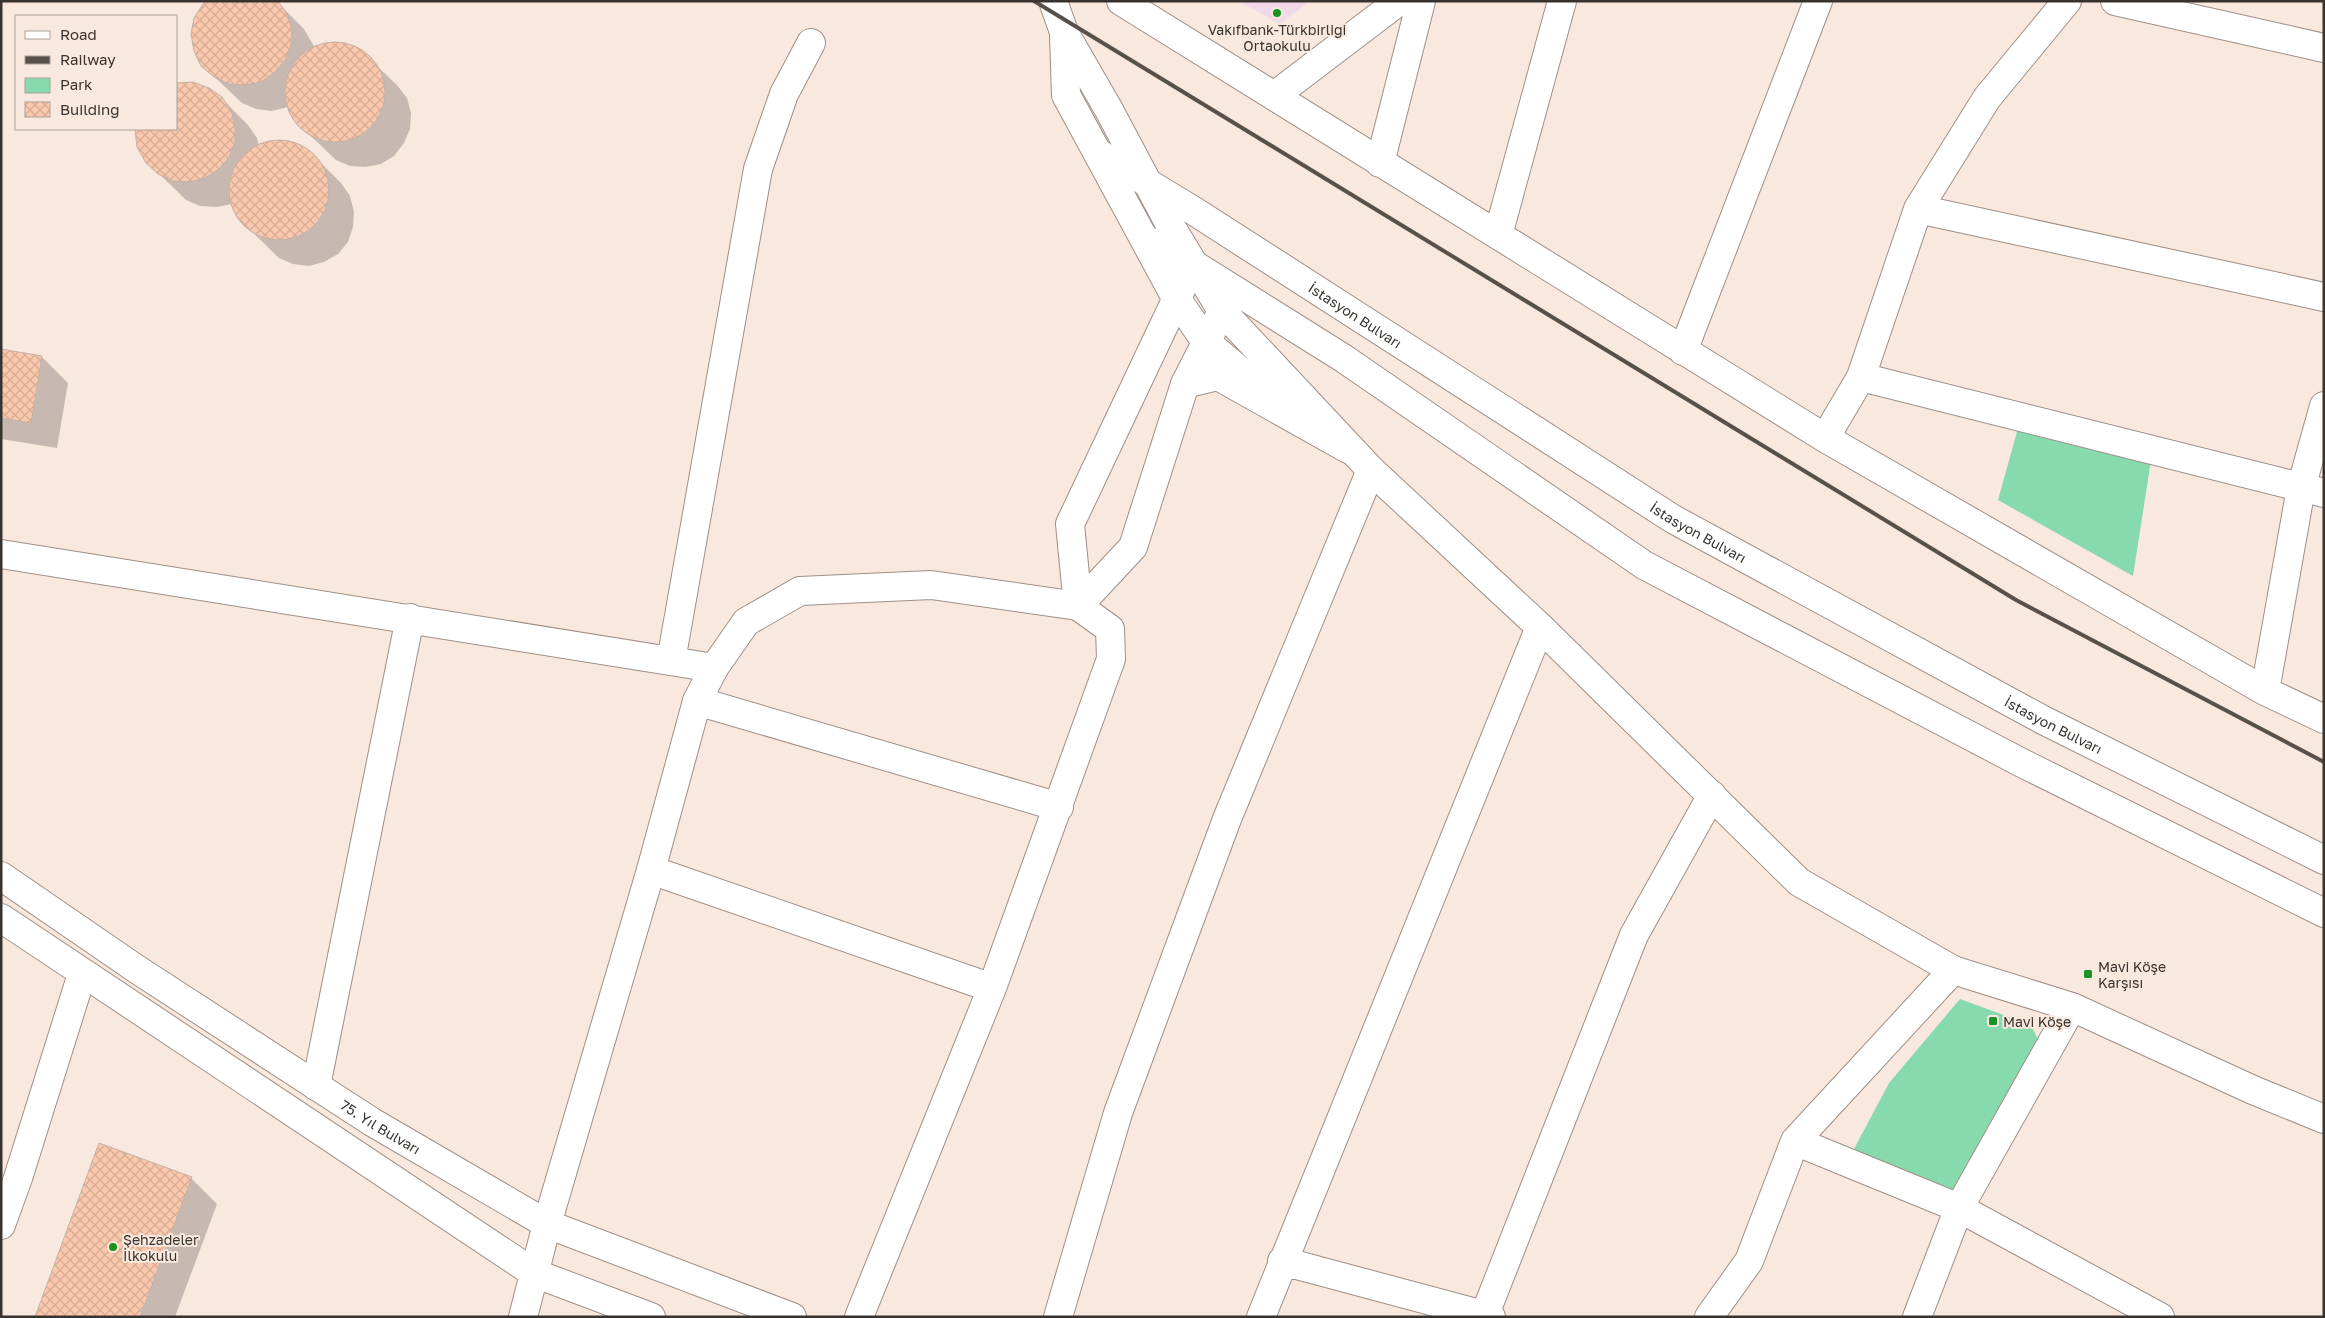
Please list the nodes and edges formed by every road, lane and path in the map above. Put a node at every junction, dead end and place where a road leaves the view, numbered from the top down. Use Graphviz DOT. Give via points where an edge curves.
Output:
graph roads {
  1 [pos="1053,1"];
  2 [pos="1121,1"];
  3 [pos="1399,1"];
  4 [pos="1421,1"];
  5 [pos="1562,1"];
  6 [pos="1818,1"];
  7 [pos="2067,1"];
  8 [pos="2115,1"];
  9 [pos="1064,32"];
  10 [pos="811,43"];
  11 [pos="2324,48"];
  12 [pos="1274,96"];
  13 [pos="1100,154"];
  14 [pos="1380,163"];
  15 [pos="1147,182"];
  16 [pos="1918,209"];
  17 [pos="1498,235"];
  18 [pos="1145,239"];
  19 [pos="1193,264"];
  20 [pos="1176,298"];
  21 [pos="2324,298"];
  22 [pos="1222,311"];
  23 [pos="1206,342"];
  24 [pos="1683,351"];
  25 [pos="1862,377"];
  26 [pos="1185,384"];
  27 [pos="2324,406"];
  28 [pos="1825,438"];
  29 [pos="1364,462"];
  30 [pos="2312,490"];
  31 [pos="1,554"];
  32 [pos="1078,606"];
  33 [pos="410,618"];
  34 [pos="1540,627"];
  35 [pos="671,661"];
  36 [pos="714,668"];
  37 [pos="2264,691"];
  38 [pos="697,701"];
  39 [pos="2324,720"];
  40 [pos="1712,795"];
  41 [pos="1059,807"];
  42 [pos="2324,860"];
  43 [pos="650,870"];
  44 [pos="1,876"];
  45 [pos="2324,913"];
  46 [pos="1,918"];
  47 [pos="1953,970"];
  48 [pos="82,974"];
  49 [pos="992,988"];
  50 [pos="2072,1007"];
  51 [pos="316,1086"];
  52 [pos="2324,1119"];
  53 [pos="1795,1141"];
  54 [pos="10,1176"];
  55 [pos="1959,1208"];
  56 [pos="547,1224"];
  57 [pos="1,1225"];
  58 [pos="1282,1261"];
  59 [pos="534,1273"];
  60 [pos="1488,1316"];
  61 [pos="524,1317"];
  62 [pos="651,1317"];
  63 [pos="792,1317"];
  64 [pos="859,1317"];
  65 [pos="1058,1317"];
  66 [pos="1261,1317"];
  67 [pos="1709,1317"];
  68 [pos="1917,1317"];
  69 [pos="2160,1317"];
  1 -- 9 [label="street"];
  2 -- 12 [label="street"];
  3 -- 12 [label="street"];
  4 -- 14 [label="street"];
  5 -- 17 [label="street"];
  6 -- 24 [label="street"];
  7 -- 16 [label="street" via="1987,98"];
  8 -- 11 [label="street"];
  9 -- 13 [label="street" via="1066,95"];
  9 -- 15 [label="street"];
  10 -- 35 [label="street" via="784,94 758,168"];
  12 -- 14 [label="street"];
  13 -- 15 [label="street, İstasyon Bulvarı"];
  13 -- 18 [label="street"];
  14 -- 17 [label="street"];
  15 -- 19 [label="street"];
  15 -- 42 [label="street, İstasyon Bulvarı" via="1673,519 2043,720"];
  16 -- 21 [label="street"];
  16 -- 25 [label="street"];
  17 -- 24 [label="street"];
  18 -- 19 [label="street"];
  18 -- 20 [label="street"];
  19 -- 20 [label="street"];
  19 -- 22 [label="street"];
  19 -- 45 [label="street" via="1342,358 1644,565 2022,764"];
  20 -- 23 [label="street"];
  20 -- 32 [label="street" via="1070,524"];
  22 -- 23 [label="street"];
  22 -- 29 [label="street"];
  23 -- 26 [label="street"];
  23 -- 29 [label="street"];
  24 -- 28 [label="street"];
  25 -- 28 [label="street"];
  25 -- 30 [label="street"];
  26 -- 29 [label="street" via="1218,376"];
  26 -- 32 [label="street" via="1133,547"];
  27 -- 30 [label="street"];
  28 -- 37 [label="street"];
  29 -- 34 [label="street"];
  29 -- 65 [label="street" via="1125,1095"];
  30 -- 37 [label="street"];
  31 -- 33 [label="street"];
  32 -- 36 [label="street" via="930,584 800,591 746,622"];
  32 -- 41 [label="street" via="1110,629 1111,659"];
  33 -- 35 [label="street"];
  33 -- 51 [label="street"];
  34 -- 40 [label="street"];
  34 -- 58 [label="street"];
  35 -- 36 [label="street"];
  36 -- 38 [label="street"];
  37 -- 39 [label="street"];
  38 -- 41 [label="street"];
  38 -- 43 [label="street"];
  40 -- 47 [label="street" via="1799,882"];
  40 -- 60 [label="street" via="1634,935"];
  41 -- 49 [label="street"];
  43 -- 49 [label="street"];
  43 -- 56 [label="street"];
  44 -- 51 [label="street, 75. Yıl Bulvarı"];
  46 -- 48 [label="street"];
  47 -- 50 [label="street"];
  47 -- 53 [label="street"];
  48 -- 54 [label="street"];
  48 -- 59 [label="street"];
  49 -- 64 [label="street"];
  50 -- 52 [label="street"];
  50 -- 55 [label="street"];
  51 -- 56 [label="street, 75. Yıl Bulvarı"];
  53 -- 55 [label="street"];
  53 -- 67 [label="street" via="1749,1261"];
  54 -- 57 [label="street"];
  55 -- 68 [label="street"];
  55 -- 69 [label="street"];
  56 -- 59 [label="street"];
  56 -- 63 [label="street, 75. Yıl Bulvarı"];
  58 -- 60 [label="street"];
  58 -- 66 [label="street"];
  59 -- 61 [label="street"];
  59 -- 62 [label="street"];
}
